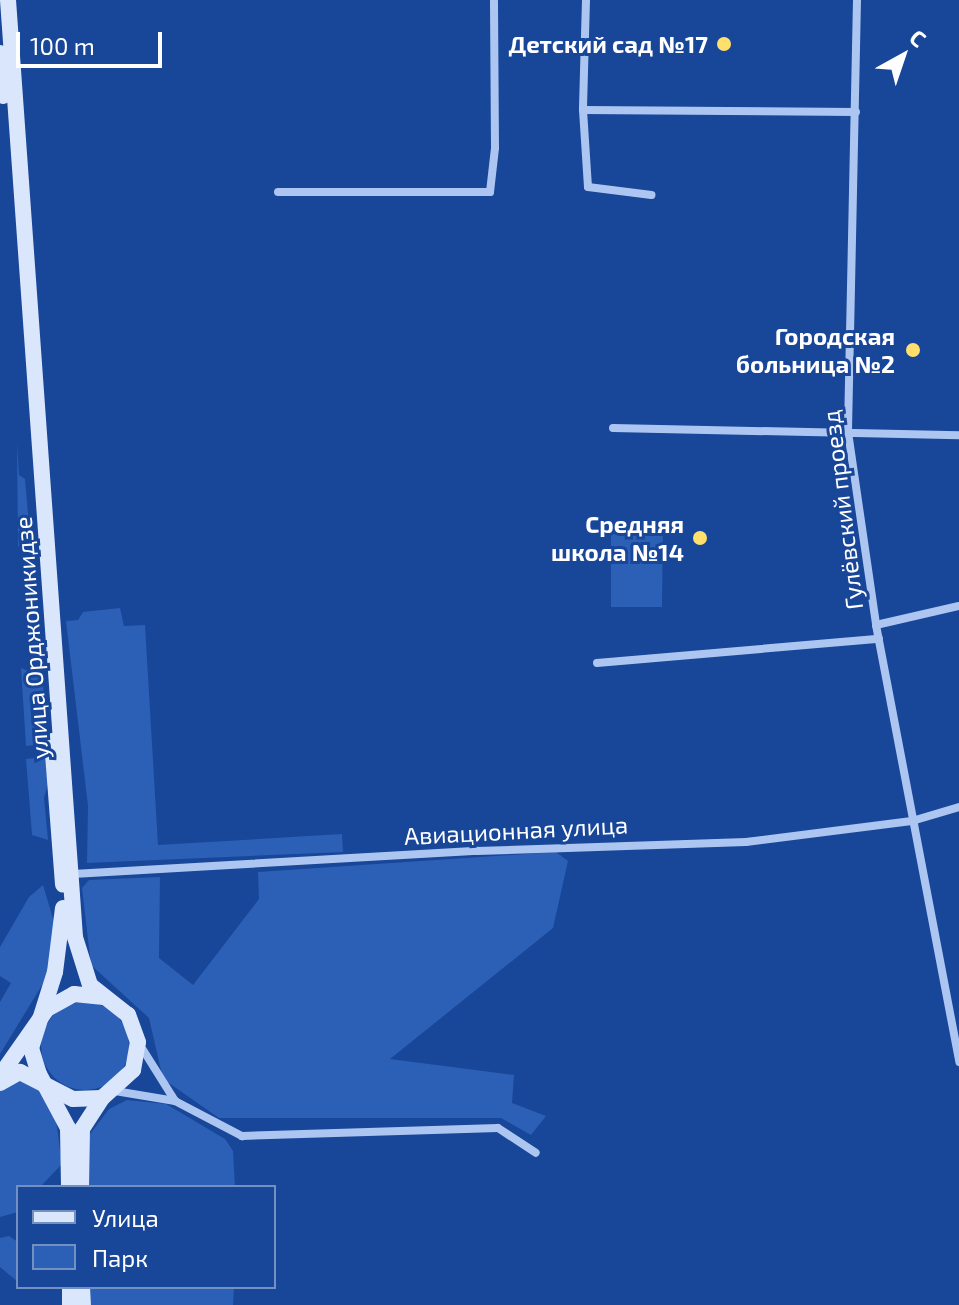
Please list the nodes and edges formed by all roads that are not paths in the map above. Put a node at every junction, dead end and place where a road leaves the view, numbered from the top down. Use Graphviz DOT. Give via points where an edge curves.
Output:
graph roads {
  1 [pos="8,0"];
  2 [pos="494,0"];
  3 [pos="586,0"];
  4 [pos="857,0"];
  5 [pos="0,53"];
  6 [pos="583,110"];
  7 [pos="856,112"];
  8 [pos="278,192"];
  9 [pos="651,195"];
  10 [pos="613,428"];
  11 [pos="848,432"];
  12 [pos="959,435"];
  13 [pos="959,606"];
  14 [pos="876,625"];
  15 [pos="879,639"];
  16 [pos="597,663"];
  17 [pos="959,807"];
  18 [pos="912,821"];
  19 [pos="73,874"];
  20 [pos="69,935"];
  21 [pos="105,997"];
  22 [pos="38,1022"];
  23 [pos="138,1042"];
  24 [pos="959,1062"];
  25 [pos="0,1076"];
  26 [pos="0,1083"];
  27 [pos="48,1085"];
  28 [pos="108,1095"];
  29 [pos="175,1101"];
  30 [pos="536,1153"];
  31 [pos="69,1185"];
  32 [pos="81,1185"];
  1 -- 19 [label="main road, улица Орджоникидзе"];
  2 -- 8 [label="street" via="495,148 490,192"];
  3 -- 6 [label="street"];
  4 -- 7 [label="street, Гулёвский проезд"];
  5 -- 20 [label="main road, улица Орджоникидзе"];
  6 -- 7 [label="street"];
  6 -- 9 [label="street" via="588,187"];
  7 -- 11 [label="street, Гулёвский проезд"];
  10 -- 11 [label="street"];
  11 -- 12 [label="street"];
  11 -- 14 [label="street, Гулёвский проезд"];
  13 -- 14 [label="street"];
  14 -- 15 [label="street, Гулёвский проезд"];
  15 -- 16 [label="street"];
  15 -- 18 [label="street, Гулёвский проезд"];
  17 -- 18 [label="street, Авиационная улица"];
  18 -- 19 [label="street, Авиационная улица" via="746,842"];
  18 -- 24 [label="street, Гулёвский проезд"];
  19 -- 20 [label="main road, улица Орджоникидзе"];
  20 -- 21 [label="main road" via="90,985"];
  20 -- 22 [label="main road"];
  21 -- 22 [label="main road" via="74,994 47,1009"];
  21 -- 23 [label="main road" via="128,1015"];
  22 -- 25 [label="main road"];
  22 -- 27 [label="main road" via="33,1062"];
  23 -- 28 [label="main road" via="133,1070"];
  23 -- 29 [label="street"];
  26 -- 27 [label="main road" via="20,1072"];
  27 -- 28 [label="main road" via="73,1099"];
  27 -- 31 [label="main road" via="68,1128"];
  28 -- 29 [label="street"];
  28 -- 32 [label="main road" via="82,1129"];
  29 -- 30 [label="street" via="242,1136 498,1128"];
}
